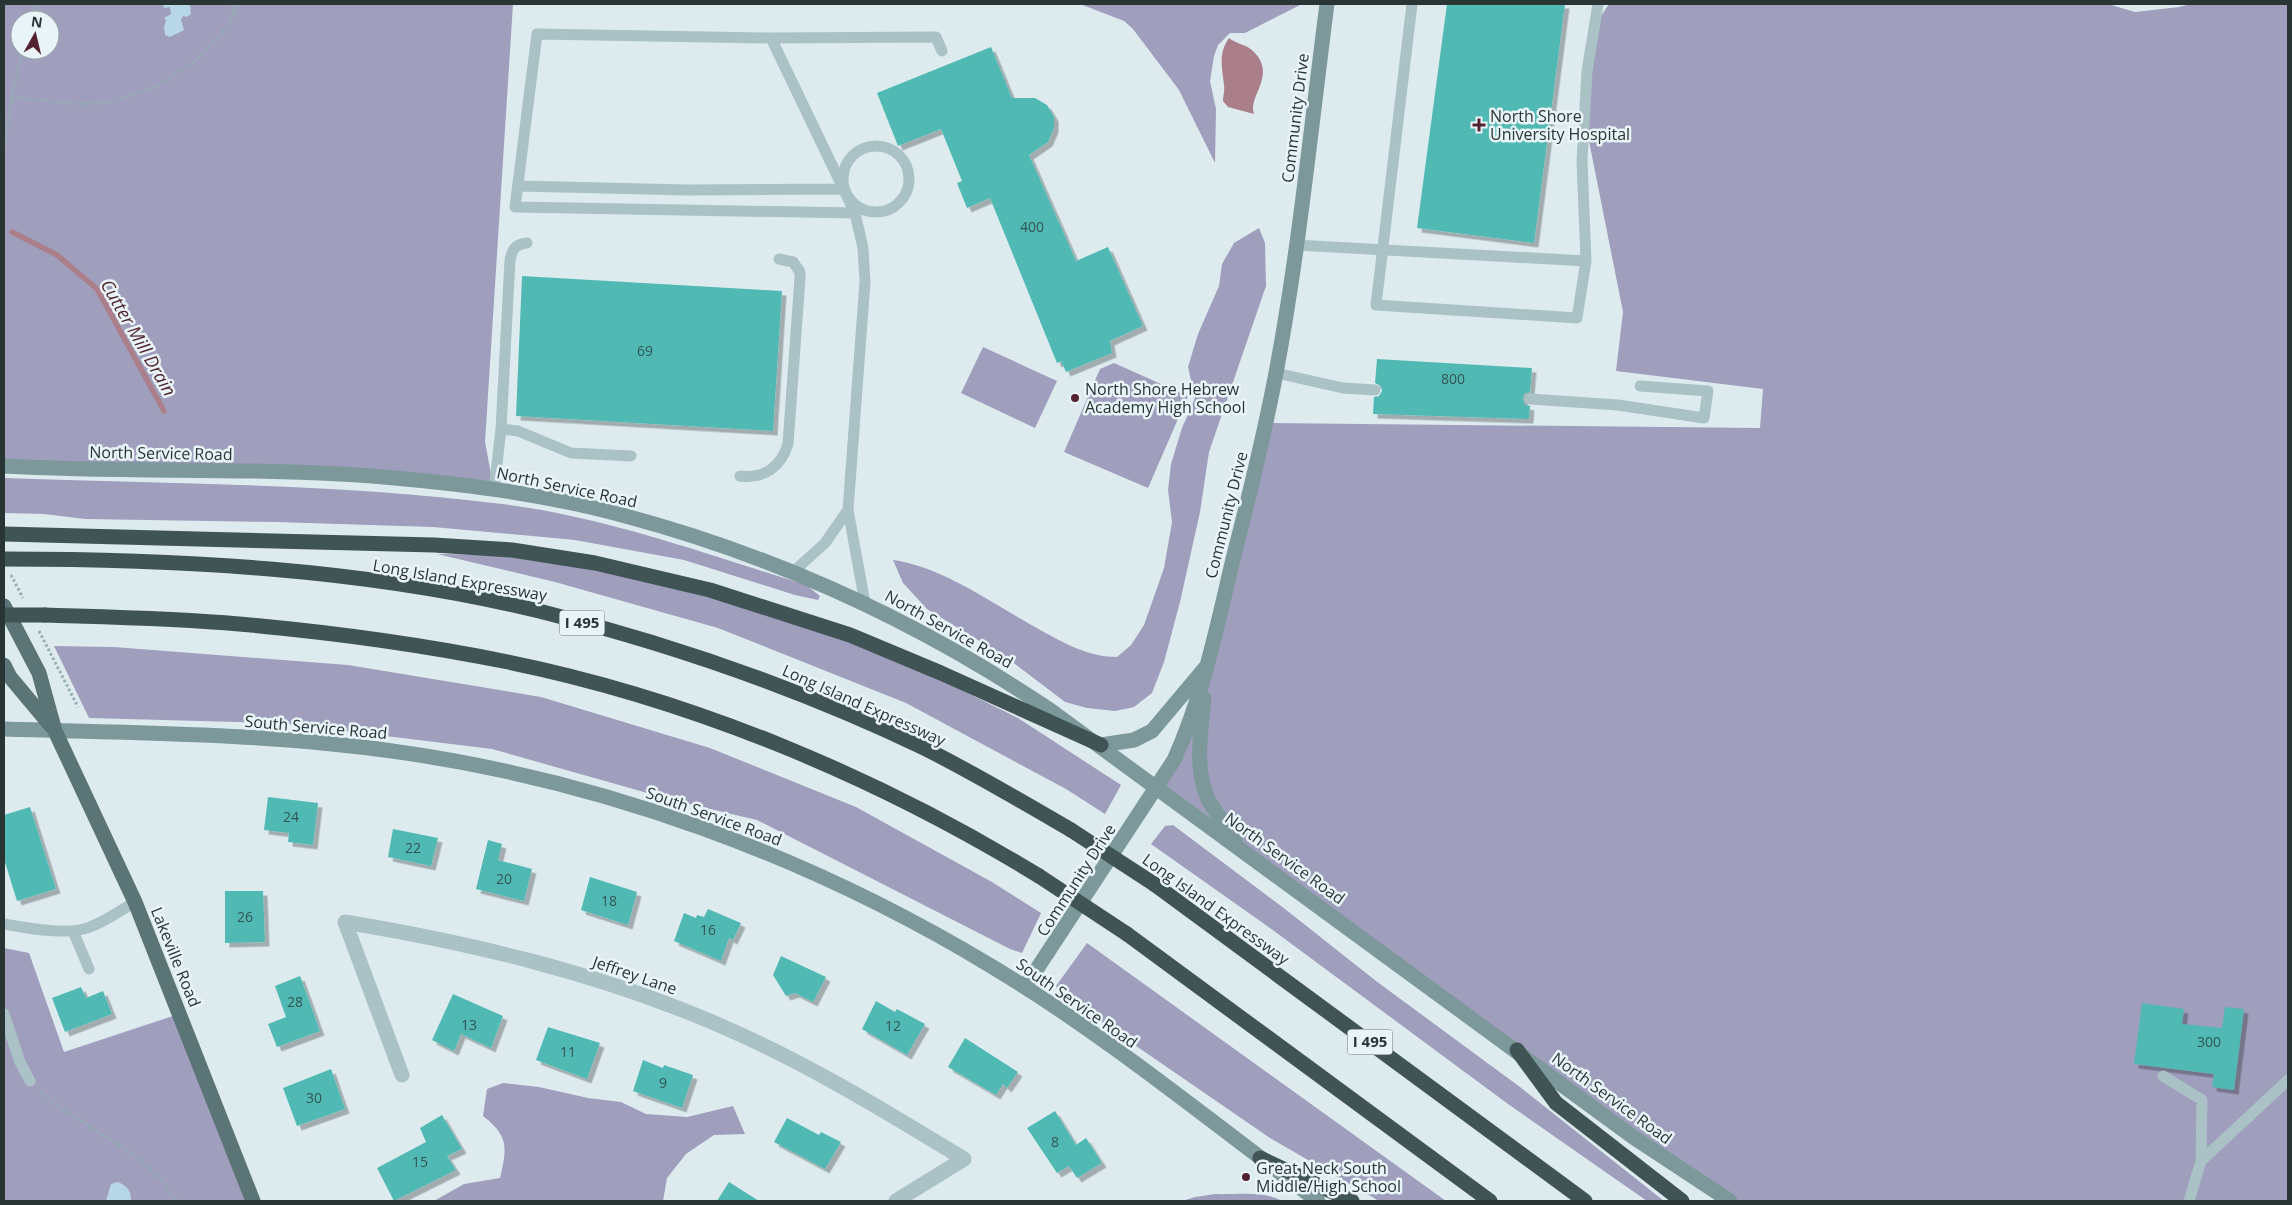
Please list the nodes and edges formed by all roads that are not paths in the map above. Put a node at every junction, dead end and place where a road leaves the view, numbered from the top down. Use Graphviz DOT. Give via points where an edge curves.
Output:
graph roads {
  1 [pos="1327,4"];
  2 [pos="1412,4"];
  3 [pos="1598,4"];
  4 [pos="771,38"];
  5 [pos="942,51"];
  6 [pos="518,186"];
  7 [pos="844,189"];
  8 [pos="855,213"];
  9 [pos="527,243"];
  10 [pos="1296,245"];
  11 [pos="1382,248"];
  12 [pos="779,258"];
  13 [pos="1586,261"];
  14 [pos="1276,373"];
  15 [pos="1640,386"];
  16 [pos="1375,390"];
  17 [pos="1530,399"];
  18 [pos="501,429"];
  19 [pos="631,456"];
  20 [pos="4,466"];
  21 [pos="740,476"];
  22 [pos="494,490"];
  23 [pos="848,510"];
  24 [pos="4,534"];
  25 [pos="6,564"];
  26 [pos="793,572"];
  27 [pos="865,603"];
  28 [pos="4,606"];
  29 [pos="4,615"];
  30 [pos="4,665"];
  31 [pos="1207,665"];
  32 [pos="4,729"];
  33 [pos="55,731"];
  34 [pos="1101,745"];
  35 [pos="1158,787"];
  36 [pos="1249,854"];
  37 [pos="135,902"];
  38 [pos="4,924"];
  39 [pos="73,930"];
  40 [pos="89,969"];
  41 [pos="1026,988"];
  42 [pos="4,1014"];
  43 [pos="1517,1050"];
  44 [pos="402,1075"];
  45 [pos="2163,1076"];
  46 [pos="2288,1080"];
  47 [pos="30,1081"];
  48 [pos="1260,1158"];
  49 [pos="2200,1161"];
  50 [pos="253,1201"];
  51 [pos="896,1201"];
  52 [pos="1318,1201"];
  53 [pos="1352,1201"];
  54 [pos="1490,1201"];
  55 [pos="1585,1201"];
  56 [pos="1682,1201"];
  57 [pos="1730,1201"];
  58 [pos="2189,1201"];
  1 -- 10 [label="main road, Community Drive"];
  2 -- 11 [label="lane"];
  3 -- 13 [label="lane" via="1587,71 1582,161"];
  4 -- 5 [label="lane" via="936,37"];
  4 -- 6 [label="lane" via="537,34"];
  4 -- 7 [label="lane"];
  6 -- 7 [label="lane"];
  6 -- 8 [label="lane" via="515,207"];
  7 -- 7 [label="lane" via="857,206 876,212 886,210 896,205 908,186 905,165 889,149 867,148 849,160 844,169"];
  7 -- 8 [label="lane"];
  8 -- 23 [label="lane" via="863,248 865,282"];
  9 -- 18 [label="lane" via="516,245 510,260"];
  10 -- 11 [label="lane"];
  10 -- 14 [label="main road, Community Drive"];
  11 -- 13 [label="lane"];
  11 -- 13 [label="lane" via="1376,305 1577,318"];
  12 -- 21 [label="lane" via="793,262 800,272 788,444 772,470 756,476"];
  14 -- 16 [label="lane" via="1343,388"];
  14 -- 31 [label="main road, Community Drive" via="1254,477"];
  15 -- 17 [label="lane" via="1708,391 1704,418 1618,405"];
  18 -- 19 [label="lane" via="518,431 571,453"];
  18 -- 22 [label="lane"];
  20 -- 22 [label="main road, North Service Road" via="340,474"];
  22 -- 26 [label="main road, North Service Road" via="620,514"];
  23 -- 26 [label="lane" via="825,543"];
  23 -- 27 [label="lane"];
  24 -- 34 [label="highway" via="452,546 512,550 595,563 702,588 842,632"];
  25 -- 55 [label="highway, Long Island Expressway / I 495, bridge" via="53,559 196,564 333,577 536,611 735,669 924,748 1071,830 1154,884"];
  26 -- 27 [label="main road, North Service Road"];
  27 -- 34 [label="main road, North Service Road" via="994,673"];
  28 -- 33 [label="main road, Lakeville Road" via="39,673"];
  29 -- 54 [label="highway, bridge" via="226,623 306,630 441,650 577,679 670,706 790,750 900,799 1039,876 1211,994"];
  30 -- 33 [label="main road, Lakeville Road" via="10,677"];
  31 -- 34 [label="main road" via="1152,731 1134,740"];
  31 -- 35 [label="main road, Community Drive" via="1190,724"];
  31 -- 36 [label="main road" via="1200,745 1202,782 1214,810"];
  32 -- 33 [label="main road, South Service Road"];
  33 -- 37 [label="main road, Lakeville Road"];
  33 -- 41 [label="main road, South Service Road" via="320,742 426,756 561,784 695,825 804,869 918,924"];
  34 -- 35 [label="main road, North Service Road"];
  35 -- 36 [label="main road, North Service Road"];
  35 -- 41 [label="main road, Community Drive"];
  36 -- 43 [label="main road, North Service Road"];
  37 -- 39 [label="lane" via="90,928"];
  37 -- 50 [label="main road, Lakeville Road"];
  38 -- 39 [label="lane"];
  39 -- 40 [label="lane"];
  41 -- 48 [label="main road, South Service Road" via="1113,1048"];
  42 -- 47 [label="lane"];
  43 -- 56 [label="highway" via="1556,1103"];
  43 -- 57 [label="main road, North Service Road" via="1634,1137"];
  44 -- 51 [label="street, Jeffrey Lane" via="345,922 504,953 595,978 671,1005 753,1040 818,1073 964,1159"];
  45 -- 49 [label="lane" via="2202,1100"];
  46 -- 49 [label="lane"];
  48 -- 52 [label="main road, South Service Road"];
  48 -- 53 [label="highway"];
  49 -- 58 [label="lane"];
}
